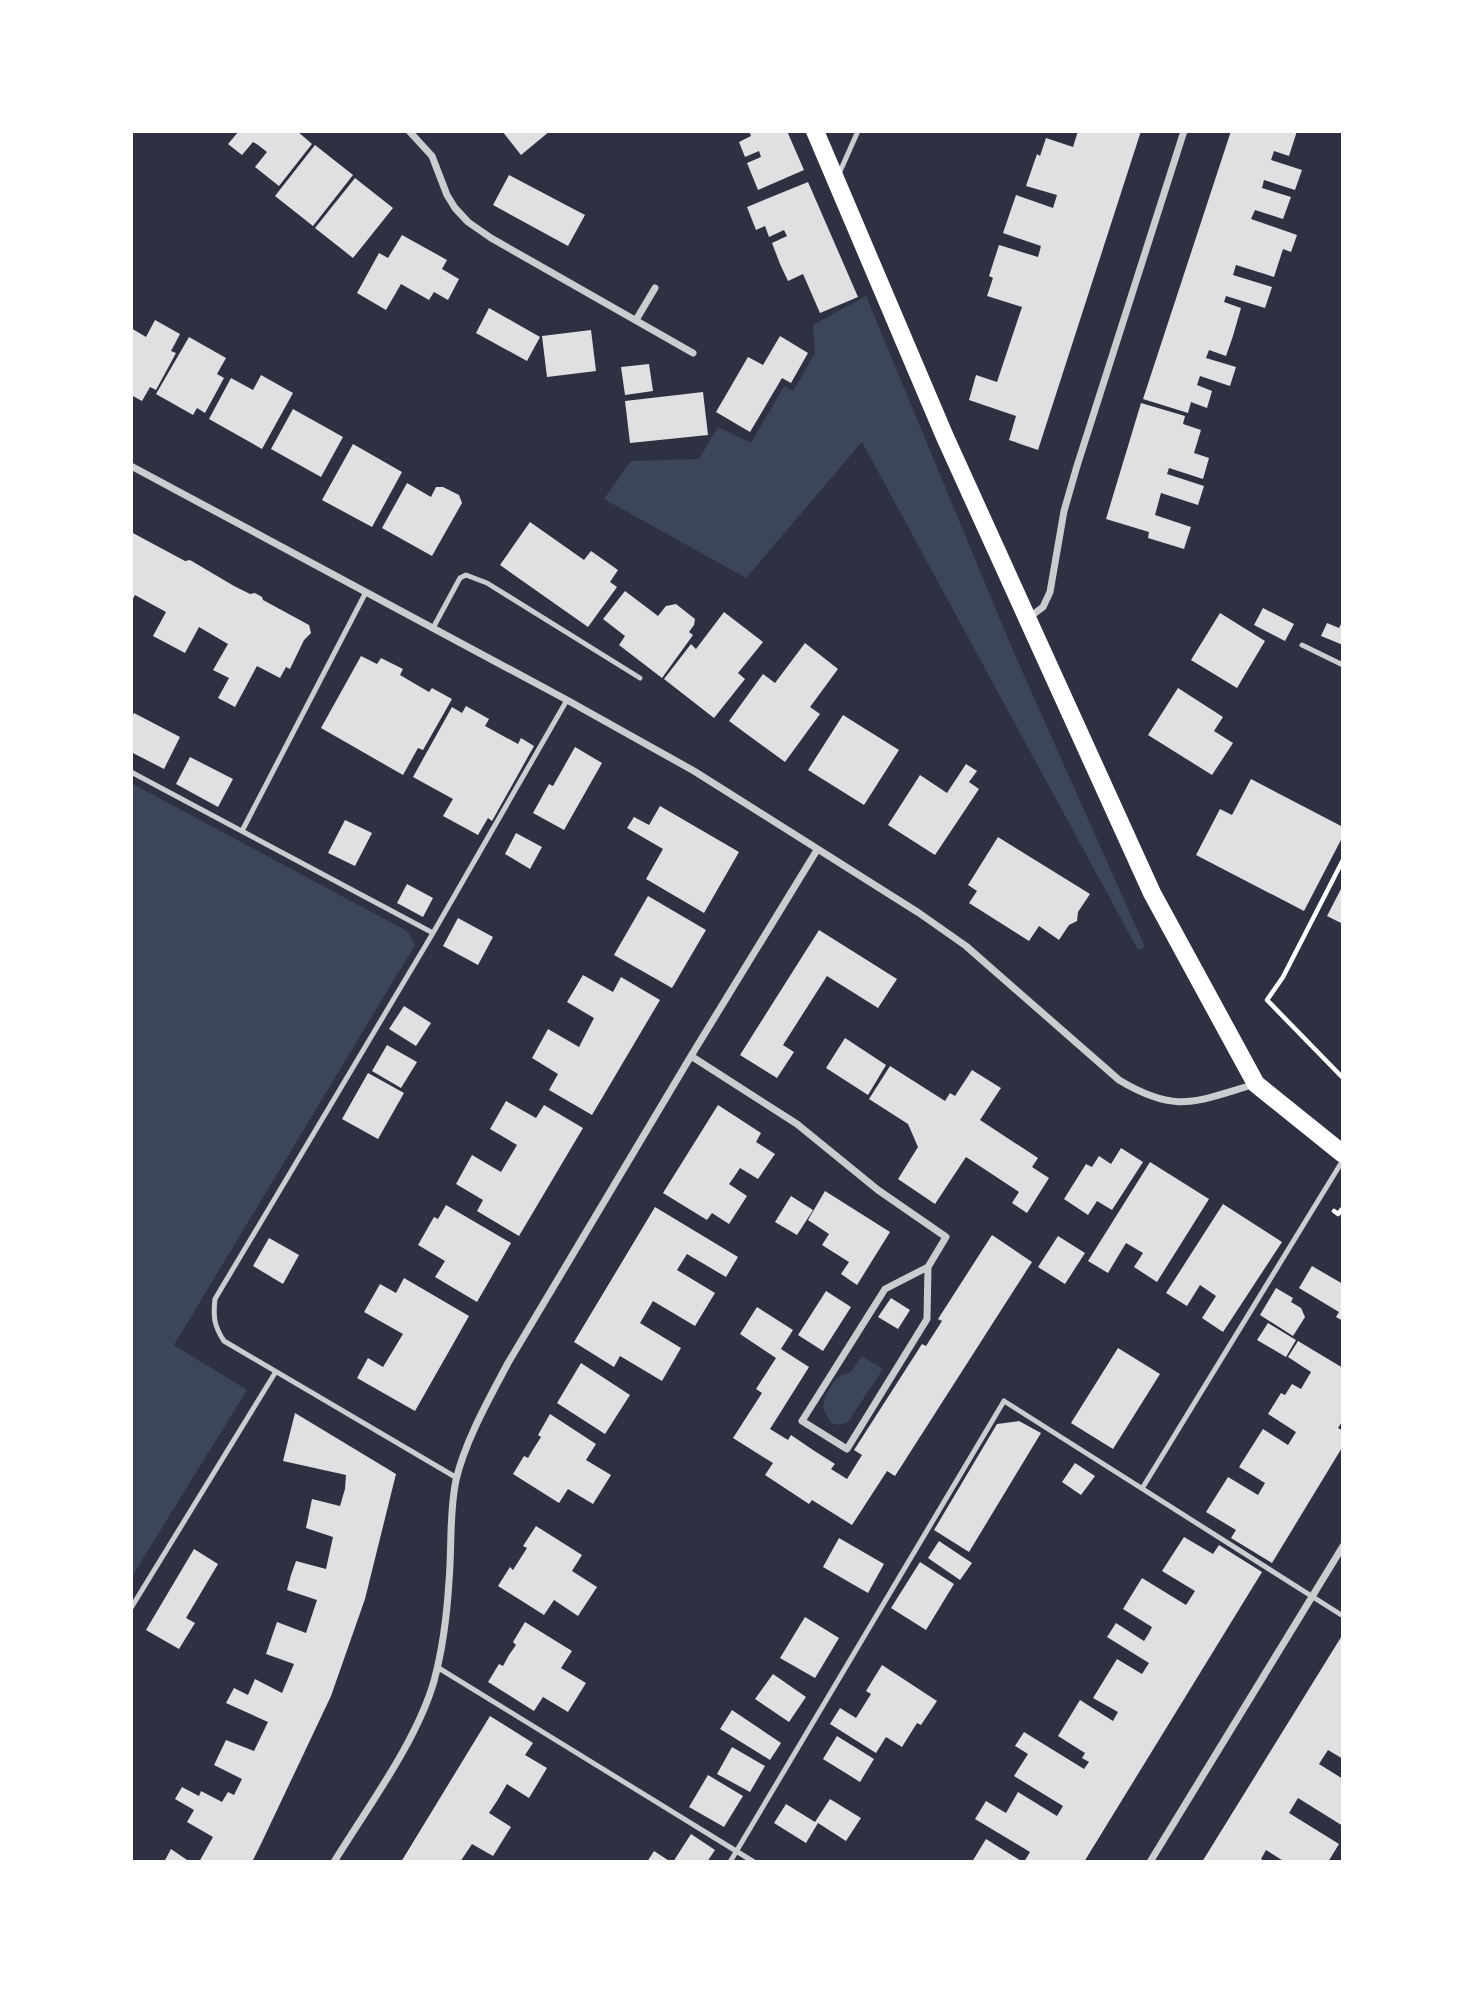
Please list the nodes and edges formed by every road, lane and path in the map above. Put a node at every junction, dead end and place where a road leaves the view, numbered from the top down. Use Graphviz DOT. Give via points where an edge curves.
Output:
graph roads {
  1 [pos="410,131"];
  2 [pos="815,131"];
  3 [pos="858,131"];
  4 [pos="1184,131"];
  5 [pos="836,180"];
  6 [pos="655,288"];
  7 [pos="636,320"];
  8 [pos="693,352"];
  9 [pos="131,466"];
  10 [pos="366,592"];
  11 [pos="1027,619"];
  12 [pos="433,628"];
  13 [pos="1302,645"];
  14 [pos="1343,665"];
  15 [pos="640,678"];
  16 [pos="568,700"];
  17 [pos="131,772"];
  18 [pos="242,831"];
  19 [pos="817,850"];
  20 [pos="1343,860"];
  21 [pos="433,933"];
  22 [pos="691,1056"];
  23 [pos="1343,1078"];
  24 [pos="1256,1084"];
  25 [pos="1343,1154"];
  26 [pos="1343,1160"];
  27 [pos="928,1267"];
  28 [pos="275,1373"];
  29 [pos="457,1478"];
  30 [pos="1143,1487"];
  31 [pos="1343,1546"];
  32 [pos="1312,1596"];
  33 [pos="131,1608"];
  34 [pos="1343,1616"];
  35 [pos="437,1667"];
  36 [pos="736,1851"];
  37 [pos="334,1862"];
  38 [pos="730,1862"];
  39 [pos="754,1862"];
  40 [pos="1150,1862"];
  1 -- 7 [label="street" via="432,156 447,195 468,222"];
  2 -- 5 [label="main road"];
  3 -- 5 [label="lane"];
  4 -- 11 [label="street" via="1077,466 1050,592 1043,607"];
  5 -- 11 [label="main road"];
  6 -- 7 [label="street"];
  7 -- 8 [label="street"];
  9 -- 10 [label="street"];
  10 -- 12 [label="street"];
  10 -- 18 [label="lane"];
  11 -- 24 [label="main road" via="1152,893"];
  12 -- 15 [label="lane" via="460,578 466,575 487,583"];
  12 -- 16 [label="street"];
  13 -- 14 [label="lane"];
  16 -- 19 [label="street" via="694,771"];
  16 -- 21 [label="lane"];
  17 -- 18 [label="lane"];
  18 -- 21 [label="lane"];
  19 -- 22 [label="street"];
  19 -- 24 [label="street" via="966,946 1119,1080 1139,1092 1186,1103"];
  20 -- 23 [label="path" via="1268,1000"];
  21 -- 28 [label="lane" via="215,1299 215,1328 224,1341"];
  22 -- 27 [label="street" via="797,1124 878,1190 946,1237"];
  22 -- 29 [label="street" via="508,1363 481,1415"];
  24 -- 25 [label="main road"];
  26 -- 30 [label="lane"];
  27 -- 27 [label="street" via="886,1289 802,1421 847,1449 927,1319"];
  28 -- 29 [label="lane"];
  28 -- 33 [label="lane"];
  29 -- 35 [label="street"];
  30 -- 32 [label="lane"];
  30 -- 36 [label="lane" via="1004,1401"];
  31 -- 32 [label="street"];
  32 -- 34 [label="lane"];
  32 -- 40 [label="street"];
  35 -- 36 [label="lane"];
  35 -- 37 [label="street" via="418,1720"];
  36 -- 38 [label="lane"];
  36 -- 39 [label="lane"];
}
